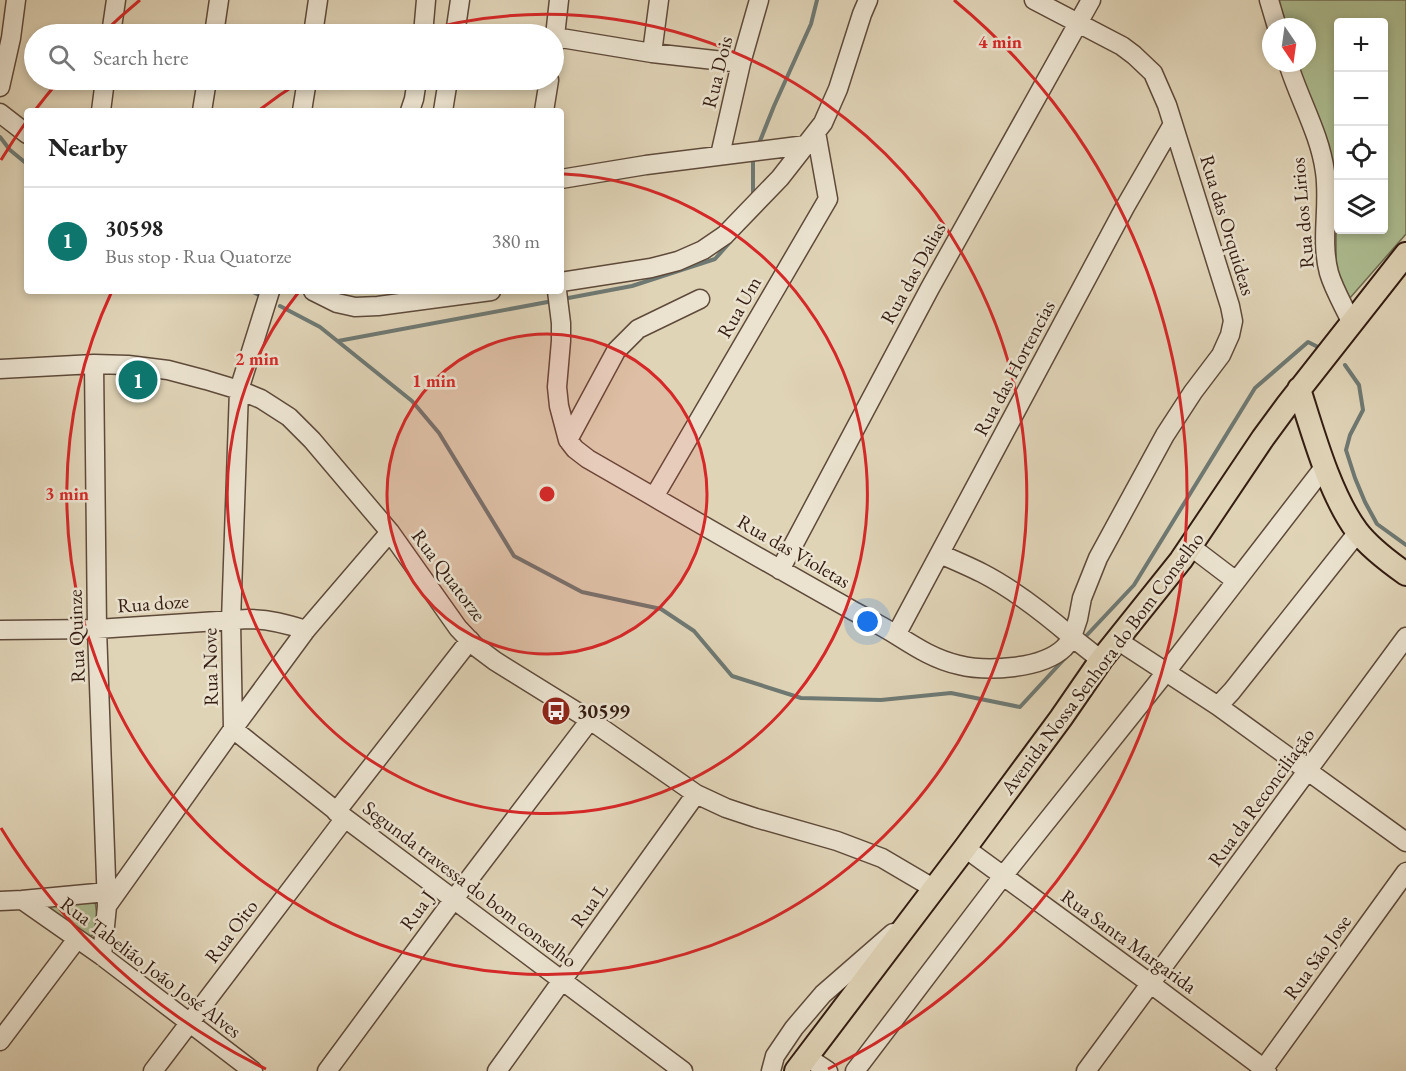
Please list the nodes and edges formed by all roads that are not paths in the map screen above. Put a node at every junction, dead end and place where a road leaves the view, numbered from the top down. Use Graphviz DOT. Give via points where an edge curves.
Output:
graph roads {
  1 [pos="16,0"];
  2 [pos="116,0"];
  3 [pos="219,0"];
  4 [pos="318,0"];
  5 [pos="426,0"];
  6 [pos="460,0"];
  7 [pos="559,0"];
  8 [pos="659,0"];
  9 [pos="759,0"];
  10 [pos="868,0"];
  11 [pos="1034,0"];
  12 [pos="1091,0"];
  13 [pos="1269,0"];
  14 [pos="1274,18"];
  15 [pos="112,24"];
  16 [pos="215,24"];
  17 [pos="314,24"];
  18 [pos="424,24"];
  19 [pos="457,24"];
  20 [pos="556,24"];
  21 [pos="1079,24"];
  22 [pos="564,42"];
  23 [pos="652,53"];
  24 [pos="741,63"];
  25 [pos="1291,72"];
  26 [pos="0,87"];
  27 [pos="104,90"];
  28 [pos="205,90"];
  29 [pos="305,90"];
  30 [pos="414,90"];
  31 [pos="446,90"];
  32 [pos="547,90"];
  33 [pos="409,107"];
  34 [pos="101,108"];
  35 [pos="202,108"];
  36 [pos="302,108"];
  37 [pos="443,108"];
  38 [pos="544,108"];
  39 [pos="0,113"];
  40 [pos="1173,124"];
  41 [pos="24,132"];
  42 [pos="811,138"];
  43 [pos="720,155"];
  44 [pos="564,179"];
  45 [pos="1406,254"];
  46 [pos="564,282"];
  47 [pos="269,294"];
  48 [pos="319,294"];
  49 [pos="448,294"];
  50 [pos="419,296"];
  51 [pos="558,296"];
  52 [pos="700,299"];
  53 [pos="1352,324"];
  54 [pos="94,364"];
  55 [pos="0,369"];
  56 [pos="1299,389"];
  57 [pos="238,390"];
  58 [pos="568,440"];
  59 [pos="1328,475"];
  60 [pos="654,497"];
  61 [pos="390,532"];
  62 [pos="1358,532"];
  63 [pos="1190,546"];
  64 [pos="940,554"];
  65 [pos="780,570"];
  66 [pos="1406,574"];
  67 [pos="1236,581"];
  68 [pos="231,621"];
  69 [pos="97,629"];
  70 [pos="0,630"];
  71 [pos="306,630"];
  72 [pos="896,635"];
  73 [pos="1072,637"];
  74 [pos="1406,637"];
  75 [pos="470,640"];
  76 [pos="1117,640"];
  77 [pos="1101,660"];
  78 [pos="1166,672"];
  79 [pos="1218,706"];
  80 [pos="590,720"];
  81 [pos="234,729"];
  82 [pos="1307,772"];
  83 [pos="696,794"];
  84 [pos="340,815"];
  85 [pos="1406,842"];
  86 [pos="964,848"];
  87 [pos="1406,872"];
  88 [pos="1003,876"];
  89 [pos="933,888"];
  90 [pos="107,899"];
  91 [pos="454,899"];
  92 [pos="22,900"];
  93 [pos="0,901"];
  94 [pos="909,921"];
  95 [pos="77,939"];
  96 [pos="102,956"];
  97 [pos="563,981"];
  98 [pos="1151,984"];
  99 [pos="189,1022"];
  100 [pos="0,1041"];
  101 [pos="802,1064"];
  102 [pos="1264,1070"];
  103 [pos="153,1071"];
  104 [pos="253,1071"];
  105 [pos="327,1071"];
  106 [pos="497,1071"];
  107 [pos="683,1071"];
  108 [pos="771,1071"];
  109 [pos="828,1071"];
  110 [pos="855,1071"];
  111 [pos="1086,1071"];
  1 -- 26 [label="street"];
  2 -- 15 [label="street"];
  3 -- 16 [label="street"];
  4 -- 17 [label="street"];
  5 -- 18 [label="street"];
  6 -- 19 [label="street"];
  7 -- 20 [label="street"];
  8 -- 23 [label="street"];
  9 -- 24 [label="street, Rua Dois"];
  10 -- 42 [label="street" via="838,89 823,123"];
  11 -- 21 [label="street, Rua das Orquideas"];
  12 -- 21 [label="street, Rua das Dalias"];
  13 -- 14 [label="street"];
  21 -- 40 [label="street, Rua das Orquideas" via="1122,46 1153,73"];
  21 -- 65 [label="street, Rua das Dalias" via="930,288"];
  22 -- 23 [label="street"];
  23 -- 24 [label="street"];
  24 -- 43 [label="street, Rua Dois"];
  25 -- 53 [label="street, Rua dos Lirios" via="1321,152 1330,275"];
  27 -- 34 [label="street"];
  28 -- 35 [label="street"];
  29 -- 36 [label="street"];
  30 -- 33 [label="street"];
  31 -- 37 [label="street"];
  32 -- 38 [label="street"];
  39 -- 41 [label="street"];
  40 -- 64 [label="street, Rua das Hortencias"];
  40 -- 73 [label="street, Rua das Orquideas" via="1233,321 1221,355 1165,435 1098,558"];
  42 -- 43 [label="street"];
  42 -- 46 [label="street" via="755,204 725,235 703,250 651,268"];
  42 -- 60 [label="street, Rua Um" via="828,199"];
  43 -- 44 [label="street"];
  45 -- 53 [label="main road, Avenida Nossa Senhora do Bom Conselho"];
  47 -- 57 [label="street, Rua Nove"];
  48 -- 50 [label="street" via="355,307"];
  49 -- 50 [label="street"];
  51 -- 58 [label="street" via="561,341 557,387"];
  52 -- 58 [label="street" via="638,329 616,351"];
  53 -- 56 [label="main road, Avenida Nossa Senhora do Bom Conselho"];
  54 -- 55 [label="street, Rua Quatorze"];
  54 -- 57 [label="street, Rua Quatorze" via="168,370"];
  54 -- 69 [label="street, Rua Quinze"];
  56 -- 59 [label="main road"];
  56 -- 63 [label="main road, Avenida Nossa Senhora do Bom Conselho"];
  57 -- 61 [label="street, Rua Quatorze" via="290,417"];
  57 -- 68 [label="street, Rua Nove"];
  58 -- 60 [label="street, Rua das Violetas" via="588,459"];
  59 -- 62 [label="main road"];
  59 -- 67 [label="street"];
  60 -- 65 [label="street, Rua das Violetas"];
  61 -- 71 [label="street, Rua Nove"];
  61 -- 75 [label="street, Rua Quatorze" via="440,605"];
  62 -- 66 [label="main road"];
  62 -- 79 [label="street"];
  63 -- 67 [label="street"];
  63 -- 76 [label="main road, Avenida Nossa Senhora do Bom Conselho"];
  64 -- 72 [label="street, Rua das Hortencias"];
  64 -- 73 [label="street" via="1005,586"];
  65 -- 72 [label="street, Rua das Violetas"];
  67 -- 78 [label="street"];
  68 -- 69 [label="street, Rua doze"];
  68 -- 71 [label="street, Rua doze" via="267,620"];
  68 -- 81 [label="street, Rua Nove"];
  69 -- 70 [label="street, Rua doze"];
  69 -- 90 [label="street, Rua Quinze"];
  71 -- 81 [label="street, Rua Nove"];
  72 -- 73 [label="street, Rua das Violetas" via="938,659 980,669 1030,664 1064,649"];
  73 -- 77 [label="street"];
  74 -- 82 [label="street, Rua da Reconciliação"];
  75 -- 80 [label="street, Rua Quatorze" via="495,661"];
  75 -- 84 [label="street, Rua Oito"];
  76 -- 77 [label="main road, Avenida Nossa Senhora do Bom Conselho"];
  76 -- 78 [label="street"];
  77 -- 86 [label="main road, Avenida Nossa Senhora do Bom Conselho"];
  78 -- 79 [label="street"];
  78 -- 88 [label="street"];
  79 -- 82 [label="street"];
  80 -- 83 [label="street, Rua Quatorze"];
  80 -- 91 [label="street, Rua J"];
  81 -- 84 [label="street, Segunda travessa do bom conselho"];
  81 -- 90 [label="street"];
  82 -- 85 [label="street"];
  82 -- 98 [label="street, Rua da Reconciliação"];
  83 -- 89 [label="street, Rua Quatorze" via="756,818 837,840 882,858"];
  83 -- 97 [label="street, Rua L"];
  84 -- 91 [label="street, Segunda travessa do bom conselho"];
  84 -- 99 [label="street, Rua Oito"];
  86 -- 88 [label="street, Rua Santa Margarida"];
  86 -- 89 [label="main road, Avenida Nossa Senhora do Bom Conselho"];
  87 -- 102 [label="street, Rua São Jose"];
  88 -- 98 [label="street, Rua Santa Margarida"];
  88 -- 110 [label="street"];
  89 -- 94 [label="main road, Avenida Nossa Senhora do Bom Conselho"];
  90 -- 92 [label="street"];
  90 -- 96 [label="street, Rua Quinze"];
  91 -- 97 [label="street, Segunda travessa do bom conselho"];
  91 -- 105 [label="street, Rua J"];
  92 -- 93 [label="street"];
  92 -- 95 [label="street, Rua Tabelião João José Alves"];
  94 -- 101 [label="main road, Avenida Nossa Senhora do Bom Conselho"];
  94 -- 108 [label="street" via="823,994 775,1056"];
  95 -- 96 [label="street, Rua Tabelião João José Alves"];
  95 -- 100 [label="street"];
  96 -- 99 [label="street, Rua Tabelião João José Alves"];
  97 -- 106 [label="street, Rua L"];
  97 -- 107 [label="street, Segunda travessa do bom conselho"];
  98 -- 102 [label="street, Rua Santa Margarida"];
  98 -- 111 [label="street, Rua da Reconciliação"];
  99 -- 103 [label="street, Rua Oito"];
  99 -- 104 [label="street, Rua Tabelião João José Alves"];
  101 -- 109 [label="street"];
}
